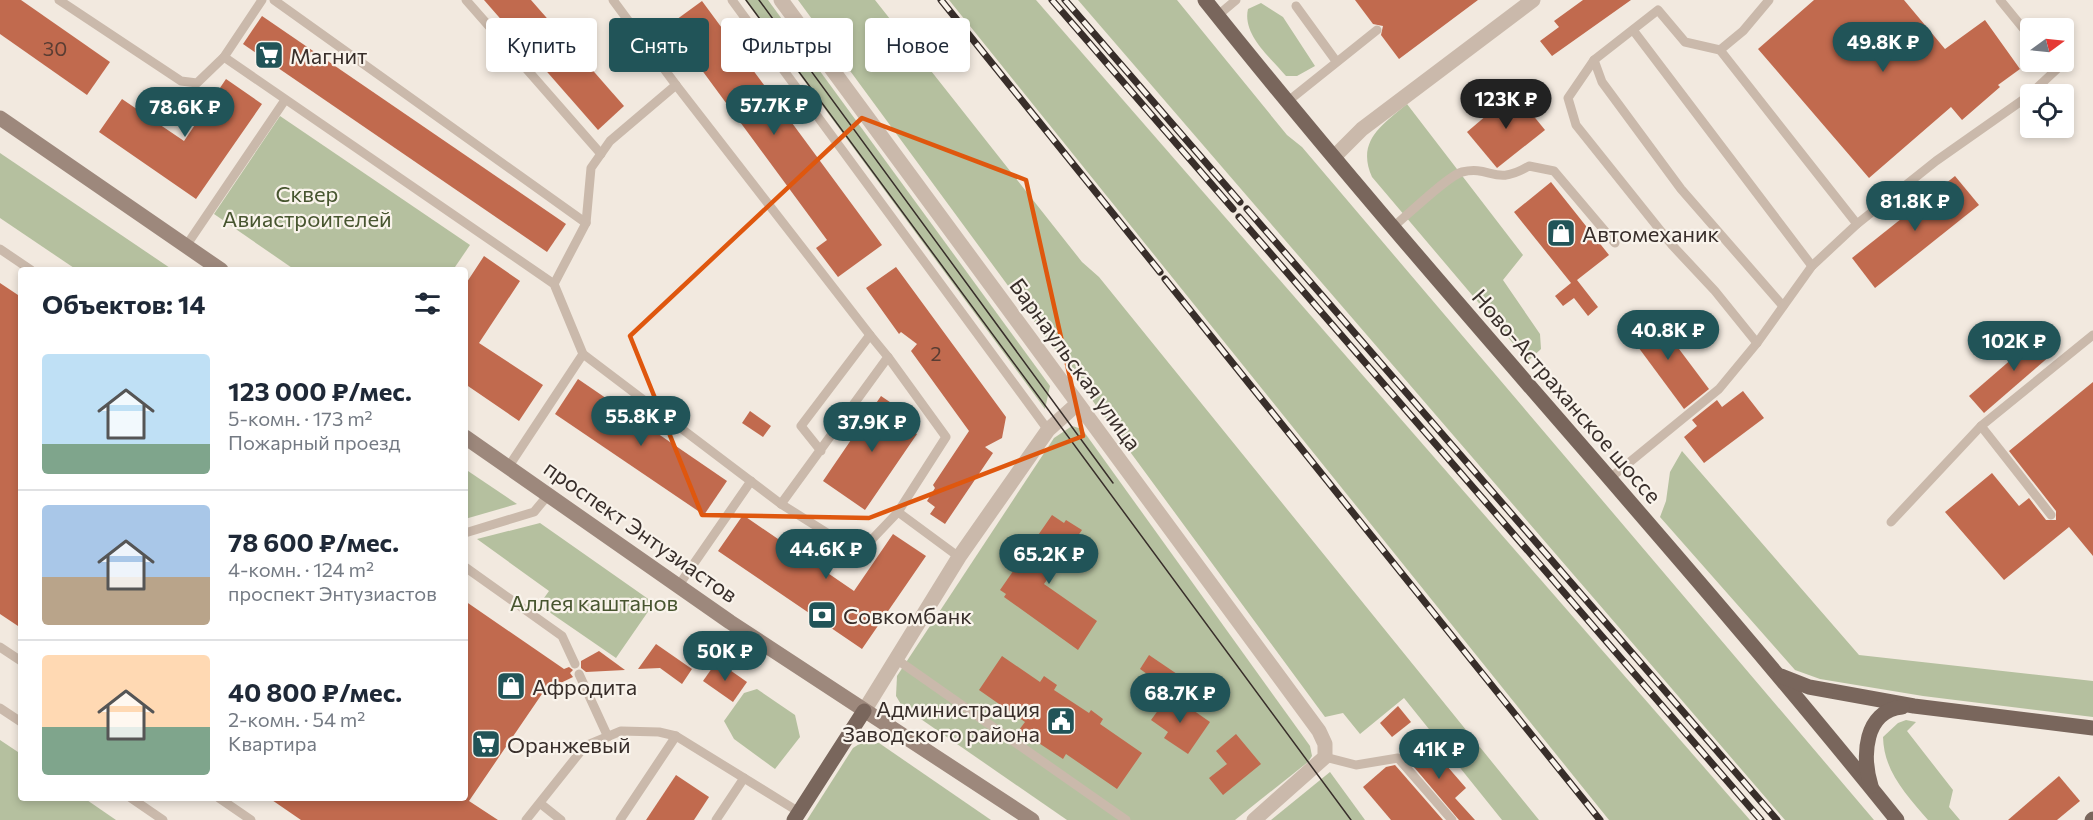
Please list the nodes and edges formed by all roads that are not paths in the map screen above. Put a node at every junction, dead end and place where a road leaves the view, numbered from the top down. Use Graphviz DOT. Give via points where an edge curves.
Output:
graph roads {
  1 [pos="59,0"];
  2 [pos="262,0"];
  3 [pos="274,0"];
  4 [pos="466,0"];
  5 [pos="613,0"];
  6 [pos="732,0"];
  7 [pos="781,0"];
  8 [pos="1205,0"];
  9 [pos="1236,0"];
  10 [pos="1533,0"];
  11 [pos="1769,0"];
  12 [pos="2000,0"];
  13 [pos="1296,6"];
  14 [pos="1217,16"];
  15 [pos="2020,25"];
  16 [pos="1377,30"];
  17 [pos="1633,30"];
  18 [pos="1720,50"];
  19 [pos="224,57"];
  20 [pos="1594,60"];
  21 [pos="1336,61"];
  22 [pos="2054,72"];
  23 [pos="676,85"];
  24 [pos="285,100"];
  25 [pos="1287,102"];
  26 [pos="0,118"];
  27 [pos="601,153"];
  28 [pos="1334,157"];
  29 [pos="586,223"];
  30 [pos="1857,224"];
  31 [pos="1392,228"];
  32 [pos="1615,243"];
  33 [pos="186,246"];
  34 [pos="0,249"];
  35 [pos="1812,266"];
  36 [pos="27,267"];
  37 [pos="217,267"];
  38 [pos="554,284"];
  39 [pos="1782,306"];
  40 [pos="870,335"];
  41 [pos="2093,335"];
  42 [pos="1757,343"];
  43 [pos="583,354"];
  44 [pos="888,357"];
  45 [pos="1077,404"];
  46 [pos="1981,426"];
  47 [pos="1048,430"];
  48 [pos="468,439"];
  49 [pos="821,451"];
  50 [pos="508,466"];
  51 [pos="1609,479"];
  52 [pos="751,481"];
  53 [pos="549,494"];
  54 [pos="781,504"];
  55 [pos="898,512"];
  56 [pos="2051,515"];
  57 [pos="1891,522"];
  58 [pos="468,532"];
  59 [pos="959,557"];
  60 [pos="468,569"];
  61 [pos="679,585"];
  62 [pos="0,646"];
  63 [pos="18,659"];
  64 [pos="896,659"];
  65 [pos="575,664"];
  66 [pos="1776,673"];
  67 [pos="579,674"];
  68 [pos="1914,706"];
  69 [pos="0,708"];
  70 [pos="864,711"];
  71 [pos="18,720"];
  72 [pos="2093,728"];
  73 [pos="676,736"];
  74 [pos="608,737"];
  75 [pos="1325,757"];
  76 [pos="744,778"];
  77 [pos="1871,788"];
  78 [pos="135,801"];
  79 [pos="223,801"];
  80 [pos="541,804"];
  81 [pos="796,816"];
  82 [pos="163,820"];
  83 [pos="251,820"];
  84 [pos="526,820"];
  85 [pos="561,820"];
  86 [pos="620,820"];
  87 [pos="716,820"];
  88 [pos="1032,820"];
  89 [pos="1126,820"];
  90 [pos="1254,820"];
  91 [pos="1452,820"];
  92 [pos="1897,820"];
  1 -- 19 [label="lane" via="181,81 197,83"];
  2 -- 19 [label="lane"];
  3 -- 29 [label="lane"];
  4 -- 27 [label="lane"];
  5 -- 23 [label="lane"];
  6 -- 47 [label="lane"];
  7 -- 45 [label="street, Барнаульская улица"];
  8 -- 14 [label="main road, Ново-Астраханское шоссе"];
  9 -- 14 [label="lane"];
  10 -- 28 [label="street" via="1362,129"];
  11 -- 18 [label="lane" via="1743,32"];
  12 -- 15 [label="lane"];
  13 -- 21 [label="lane"];
  14 -- 25 [label="main road, Ново-Астраханское шоссе"];
  16 -- 21 [label="lane"];
  17 -- 18 [label="lane" via="1658,10 1685,42"];
  17 -- 20 [label="lane"];
  17 -- 35 [label="lane"];
  18 -- 30 [label="lane"];
  19 -- 24 [label="lane"];
  20 -- 39 [label="lane" via="1602,82 1681,189"];
  20 -- 42 [label="lane" via="1568,98 1576,124 1672,245"];
  21 -- 25 [label="lane"];
  22 -- 30 [label="lane" via="2027,97 1936,161"];
  23 -- 27 [label="lane"];
  23 -- 40 [label="lane"];
  24 -- 33 [label="lane"];
  24 -- 38 [label="lane"];
  25 -- 28 [label="main road, Ново-Астраханское шоссе"];
  26 -- 33 [label="main road"];
  27 -- 29 [label="lane" via="591,168"];
  28 -- 31 [label="main road, Ново-Астраханское шоссе"];
  29 -- 38 [label="lane"];
  30 -- 35 [label="lane"];
  31 -- 32 [label="lane" via="1460,173 1478,171 1500,177 1529,166 1554,171"];
  31 -- 51 [label="main road, Ново-Астраханское шоссе"];
  33 -- 37 [label="main road"];
  34 -- 36 [label="lane"];
  35 -- 39 [label="lane"];
  38 -- 43 [label="lane"];
  39 -- 42 [label="lane"];
  40 -- 44 [label="lane"];
  40 -- 49 [label="lane" via="801,426"];
  41 -- 46 [label="lane"];
  42 -- 51 [label="lane" via="1719,389"];
  43 -- 50 [label="lane"];
  43 -- 52 [label="lane"];
  44 -- 49 [label="lane"];
  44 -- 55 [label="lane" via="946,437"];
  45 -- 47 [label="street"];
  45 -- 75 [label="street, Барнаульская улица" via="1319,730"];
  46 -- 56 [label="lane"];
  46 -- 57 [label="lane"];
  47 -- 59 [label="street"];
  48 -- 50 [label="main road, проспект Энтузиастов"];
  49 -- 54 [label="lane"];
  50 -- 53 [label="main road, проспект Энтузиастов"];
  51 -- 66 [label="main road, Ново-Астраханское шоссе"];
  52 -- 54 [label="lane"];
  52 -- 61 [label="lane"];
  53 -- 58 [label="lane" via="534,512"];
  53 -- 61 [label="main road, проспект Энтузиастов"];
  54 -- 55 [label="lane" via="859,553"];
  55 -- 59 [label="lane"];
  59 -- 64 [label="street"];
  60 -- 65 [label="lane" via="562,636"];
  61 -- 70 [label="main road, проспект Энтузиастов"];
  62 -- 63 [label="lane"];
  64 -- 70 [label="street"];
  64 -- 89 [label="lane"];
  66 -- 68 [label="main road" via="1799,685"];
  66 -- 77 [label="main road, Ново-Астраханское шоссе"];
  67 -- 74 [label="lane"];
  68 -- 72 [label="main road"];
  68 -- 77 [label="main road" via="1887,710 1874,723 1866,759"];
  69 -- 71 [label="lane"];
  70 -- 81 [label="main road"];
  70 -- 88 [label="main road, проспект Энтузиастов"];
  73 -- 74 [label="lane" via="621,731"];
  73 -- 76 [label="lane"];
  73 -- 86 [label="lane"];
  74 -- 80 [label="lane" via="585,746"];
  75 -- 90 [label="street"];
  75 -- 91 [label="lane" via="1356,765 1398,758"];
  76 -- 81 [label="lane"];
  76 -- 87 [label="lane"];
  77 -- 92 [label="main road, Ново-Астраханское шоссе"];
  78 -- 82 [label="lane"];
  79 -- 83 [label="lane"];
  80 -- 84 [label="lane"];
  80 -- 85 [label="lane"];
}
